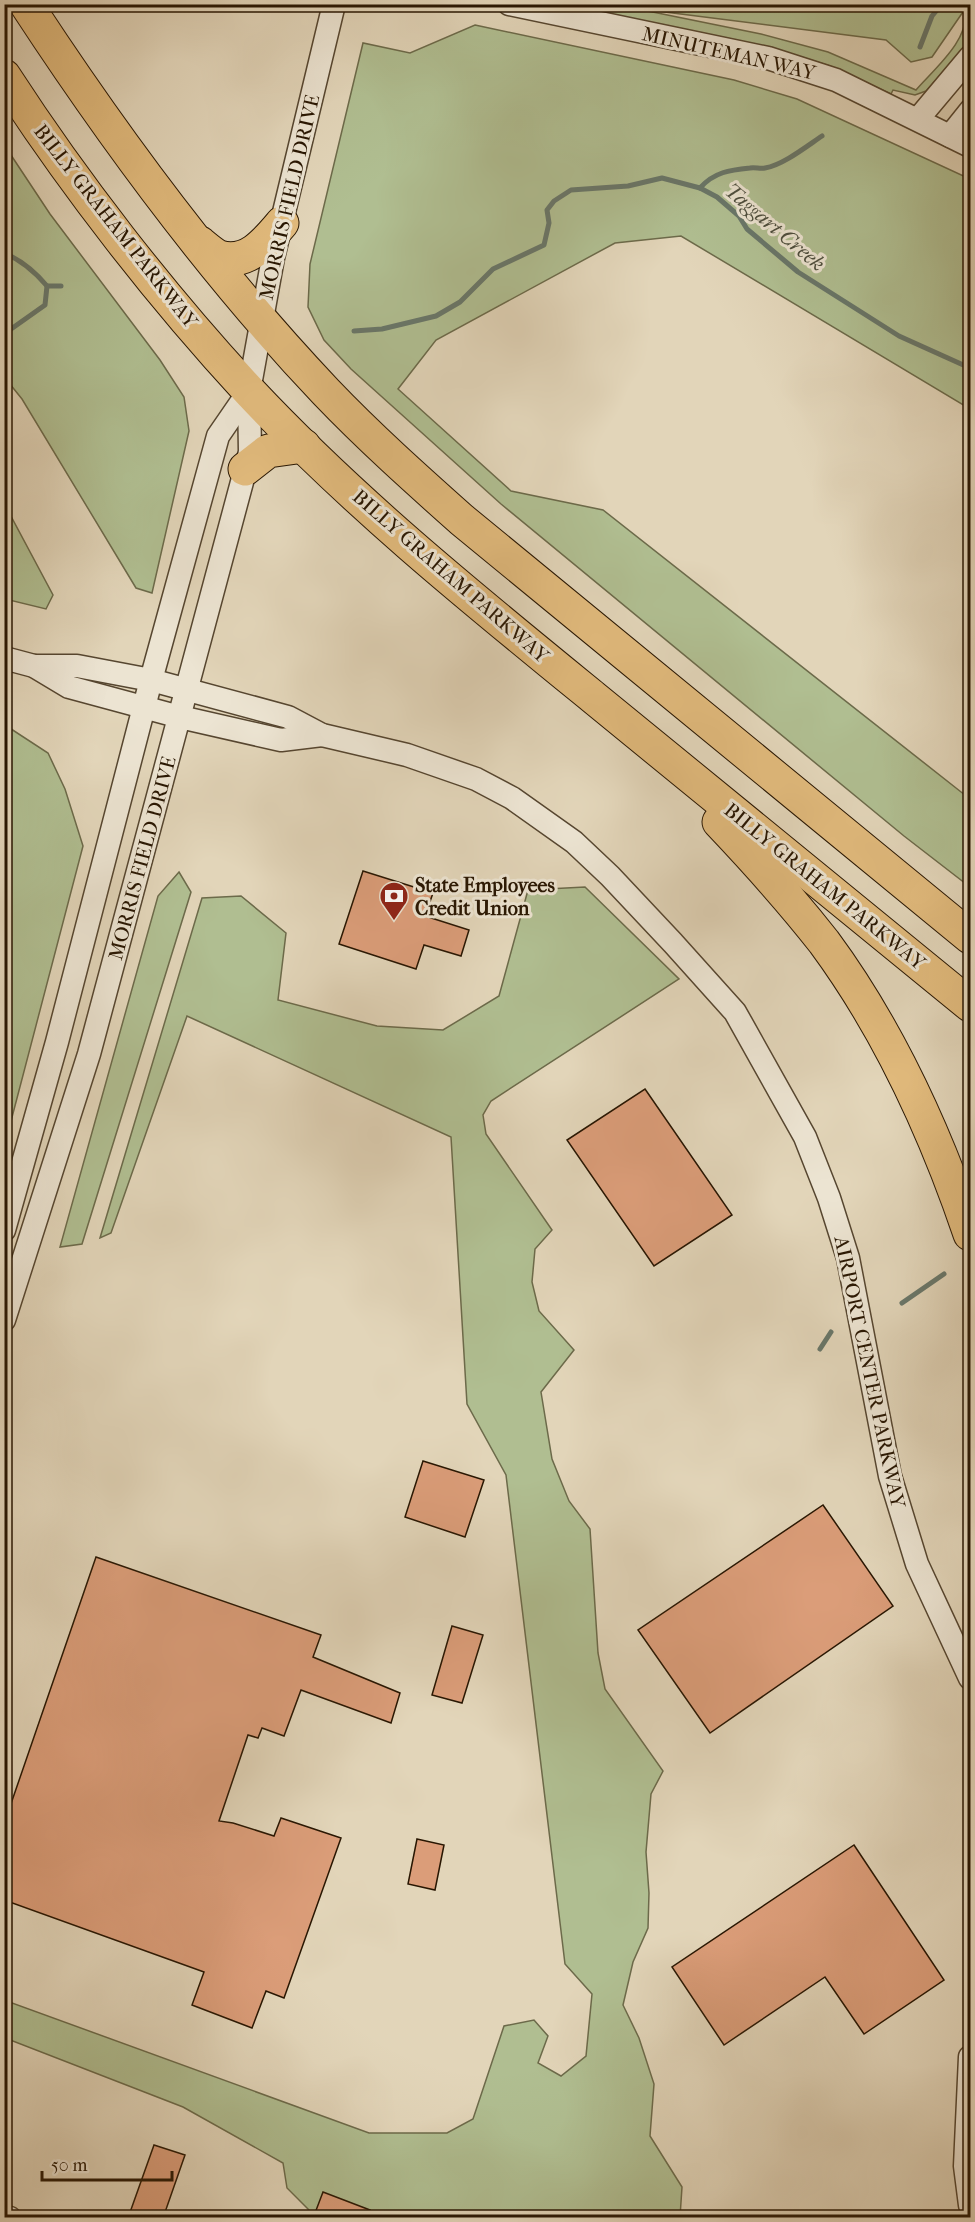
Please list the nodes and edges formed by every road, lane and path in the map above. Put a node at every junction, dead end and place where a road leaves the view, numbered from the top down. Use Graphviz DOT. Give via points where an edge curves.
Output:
graph roads {
  1 [pos="26,4"];
  2 [pos="334,4"];
  3 [pos="509,4"];
  4 [pos="970,57"];
  5 [pos="4,76"];
  6 [pos="970,111"];
  7 [pos="918,119"];
  8 [pos="960,141"];
  9 [pos="282,223"];
  10 [pos="199,243"];
  11 [pos="262,319"];
  12 [pos="249,390"];
  13 [pos="304,446"];
  14 [pos="245,469"];
  15 [pos="4,658"];
  16 [pos="34,666"];
  17 [pos="151,680"];
  18 [pos="187,690"];
  19 [pos="144,708"];
  20 [pos="606,708"];
  21 [pos="180,717"];
  22 [pos="322,735"];
  23 [pos="892,872"];
  24 [pos="970,928"];
  25 [pos="970,938"];
  26 [pos="970,1005"];
  27 [pos="4,1230"];
  28 [pos="970,1234"];
  29 [pos="12,1273"];
  30 [pos="4,1320"];
  31 [pos="970,1678"];
  32 [pos="970,2057"];
  33 [pos="970,2205"];
  34 [pos="4,2216"];
  35 [pos="10,2217"];
  1 -- 10 [label="highway" via="85,93"];
  2 -- 9 [label="street, MORRIS FIELD DRIVE"];
  3 -- 7 [label="street, MINUTEMAN WAY" via="768,58 836,80"];
  4 -- 7 [label="street"];
  5 -- 12 [label="highway, BILLY GRAHAM PARKWAY" via="144,268"];
  6 -- 8 [label="street"];
  7 -- 8 [label="street, MINUTEMAN WAY"];
  9 -- 10 [label="highway" via="265,244 248,256 218,256"];
  9 -- 11 [label="street, MORRIS FIELD DRIVE"];
  10 -- 11 [label="highway"];
  11 -- 12 [label="street, MORRIS FIELD DRIVE"];
  11 -- 23 [label="highway" via="326,392 462,520"];
  12 -- 13 [label="highway, BILLY GRAHAM PARKWAY"];
  12 -- 14 [label="street, MORRIS FIELD DRIVE" via="250,452"];
  12 -- 17 [label="street, MORRIS FIELD DRIVE" via="218,436"];
  13 -- 14 [label="highway" via="268,451"];
  13 -- 20 [label="highway, BILLY GRAHAM PARKWAY" via="454,584"];
  14 -- 18 [label="street, MORRIS FIELD DRIVE"];
  15 -- 16 [label="street"];
  16 -- 17 [label="street, AIRPORT CENTER PARKWAY" via="77,666"];
  16 -- 19 [label="street, AIRPORT CENTER PARKWAY" via="69,687"];
  17 -- 18 [label="street, AIRPORT CENTER PARKWAY"];
  17 -- 19 [label="street, MORRIS FIELD DRIVE"];
  18 -- 21 [label="street, MORRIS FIELD DRIVE"];
  18 -- 22 [label="street, AIRPORT CENTER PARKWAY" via="288,717"];
  19 -- 21 [label="street, AIRPORT CENTER PARKWAY"];
  19 -- 27 [label="street, MORRIS FIELD DRIVE"];
  20 -- 26 [label="highway, BILLY GRAHAM PARKWAY"];
  20 -- 28 [label="highway" via="771,876 824,943 901,1067 951,1176"];
  21 -- 22 [label="street, AIRPORT CENTER PARKWAY" via="281,740"];
  21 -- 29 [label="street, MORRIS FIELD DRIVE" via="89,1054"];
  22 -- 31 [label="street, AIRPORT CENTER PARKWAY" via="407,755 476,779 512,798 574,842 610,876 735,1012 806,1137 829,1197 848,1258 890,1476 917,1564"];
  23 -- 24 [label="highway"];
  23 -- 25 [label="highway"];
  29 -- 30 [label="street, MORRIS FIELD DRIVE"];
  32 -- 33 [label="street" via="965,2166"];
  34 -- 35 [label="street"];
}
